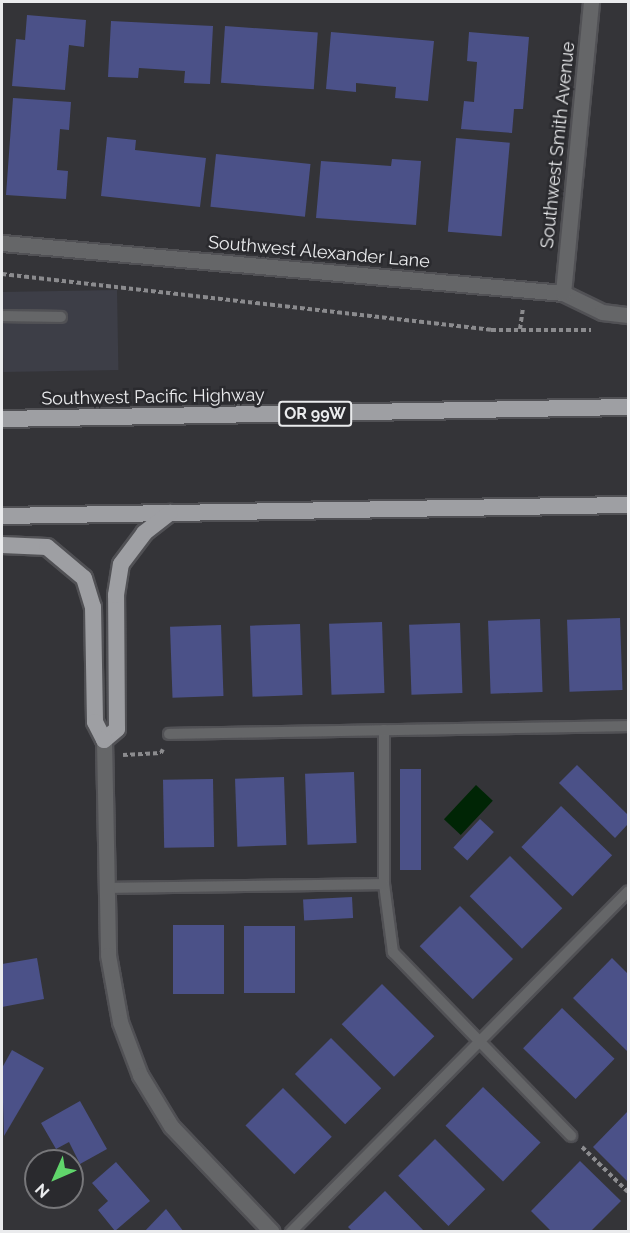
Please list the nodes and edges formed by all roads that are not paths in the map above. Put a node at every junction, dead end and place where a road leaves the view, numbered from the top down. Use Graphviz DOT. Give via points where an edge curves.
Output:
graph roads {
  1 [pos="591,2"];
  2 [pos="2,243"];
  3 [pos="563,293"];
  4 [pos="628,315"];
  5 [pos="2,316"];
  6 [pos="61,317"];
  7 [pos="628,407"];
  8 [pos="2,419"];
  9 [pos="628,505"];
  10 [pos="170,513"];
  11 [pos="2,516"];
  12 [pos="2,545"];
  13 [pos="628,726"];
  14 [pos="384,730"];
  15 [pos="169,734"];
  16 [pos="104,747"];
  17 [pos="384,884"];
  18 [pos="107,888"];
  19 [pos="628,892"];
  20 [pos="481,1040"];
  21 [pos="571,1136"];
  22 [pos="272,1232"];
  23 [pos="291,1232"];
  1 -- 3 [label="street, Southwest Smith Avenue"];
  2 -- 3 [label="street, Southwest Alexander Lane"];
  3 -- 4 [label="street, Southwest Alexander Lane" via="602,312"];
  5 -- 6 [label="lane"];
  7 -- 8 [label="highway, Southwest Pacific Highway / OR 99W"];
  9 -- 10 [label="highway"];
  10 -- 11 [label="highway"];
  10 -- 16 [label="highway" via="144,533 121,564 116,595 117,729"];
  12 -- 16 [label="highway" via="47,547 84,578 93,607 94,722"];
  13 -- 14 [label="lane"];
  14 -- 15 [label="lane"];
  14 -- 17 [label="lane"];
  16 -- 18 [label="street"];
  17 -- 18 [label="lane"];
  17 -- 20 [label="lane" via="393,952"];
  18 -- 22 [label="street" via="112,984 140,1075 186,1144"];
  19 -- 20 [label="lane"];
  20 -- 21 [label="lane"];
  20 -- 23 [label="lane"];
}
